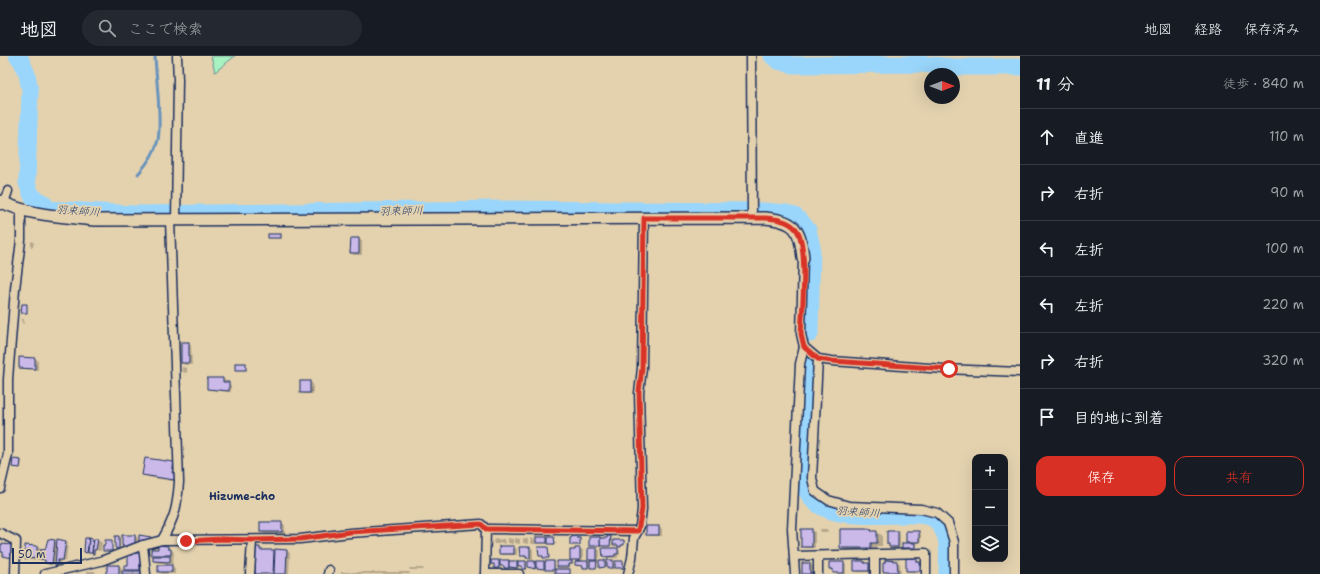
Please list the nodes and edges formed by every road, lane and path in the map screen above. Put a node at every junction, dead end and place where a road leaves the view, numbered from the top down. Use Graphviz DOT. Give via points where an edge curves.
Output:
graph roads {
  1 [pos="177,56"];
  2 [pos="751,56"];
  3 [pos="8,191"];
  4 [pos="1,203"];
  5 [pos="21,210"];
  6 [pos="644,218"];
  7 [pos="752,218"];
  8 [pos="173,220"];
  9 [pos="803,258"];
  10 [pos="804,347"];
  11 [pos="818,359"];
  12 [pos="1020,372"];
  13 [pos="4,382"];
  14 [pos="0,488"];
  15 [pos="486,529"];
  16 [pos="638,531"];
  17 [pos="0,533"];
  18 [pos="162,540"];
  19 [pos="252,540"];
  20 [pos="144,545"];
  21 [pos="875,555"];
  22 [pos="794,556"];
  23 [pos="818,556"];
  24 [pos="15,574"];
  25 [pos="45,574"];
  26 [pos="146,574"];
  27 [pos="250,574"];
  28 [pos="485,574"];
  29 [pos="520,574"];
  30 [pos="628,574"];
  31 [pos="795,574"];
  32 [pos="818,574"];
  33 [pos="876,574"];
  34 [pos="926,574"];
  35 [pos="954,574"];
  1 -- 8 [label="street"];
  2 -- 7 [label="street"];
  3 -- 4 [label="street"];
  4 -- 5 [label="street"];
  5 -- 8 [label="street" via="94,220"];
  5 -- 13 [label="street" via="21,240"];
  6 -- 7 [label="street"];
  6 -- 8 [label="street"];
  6 -- 16 [label="street" via="642,368 639,392 642,509"];
  7 -- 9 [label="street" via="788,223 796,230 802,241"];
  8 -- 18 [label="street" via="179,482 173,521"];
  9 -- 10 [label="street" via="801,334"];
  10 -- 11 [label="street"];
  10 -- 22 [label="street" via="800,364 792,529"];
  11 -- 12 [label="street"];
  11 -- 35 [label="street" via="812,478 815,491 828,500 849,506 921,509 937,513 948,523 954,542"];
  13 -- 14 [label="street" via="8,454"];
  15 -- 16 [label="street"];
  15 -- 19 [label="street" via="481,524 350,532 300,539"];
  15 -- 28 [label="street"];
  16 -- 30 [label="street" via="634,538"];
  17 -- 24 [label="street" via="16,541"];
  18 -- 19 [label="street"];
  18 -- 20 [label="street"];
  19 -- 27 [label="street"];
  20 -- 25 [label="street" via="101,561"];
  20 -- 26 [label="street"];
  21 -- 23 [label="street"];
  21 -- 33 [label="street"];
  21 -- 34 [label="street" via="926,553"];
  22 -- 23 [label="street"];
  22 -- 31 [label="street"];
  23 -- 32 [label="street"];
  28 -- 29 [label="street"];
}
